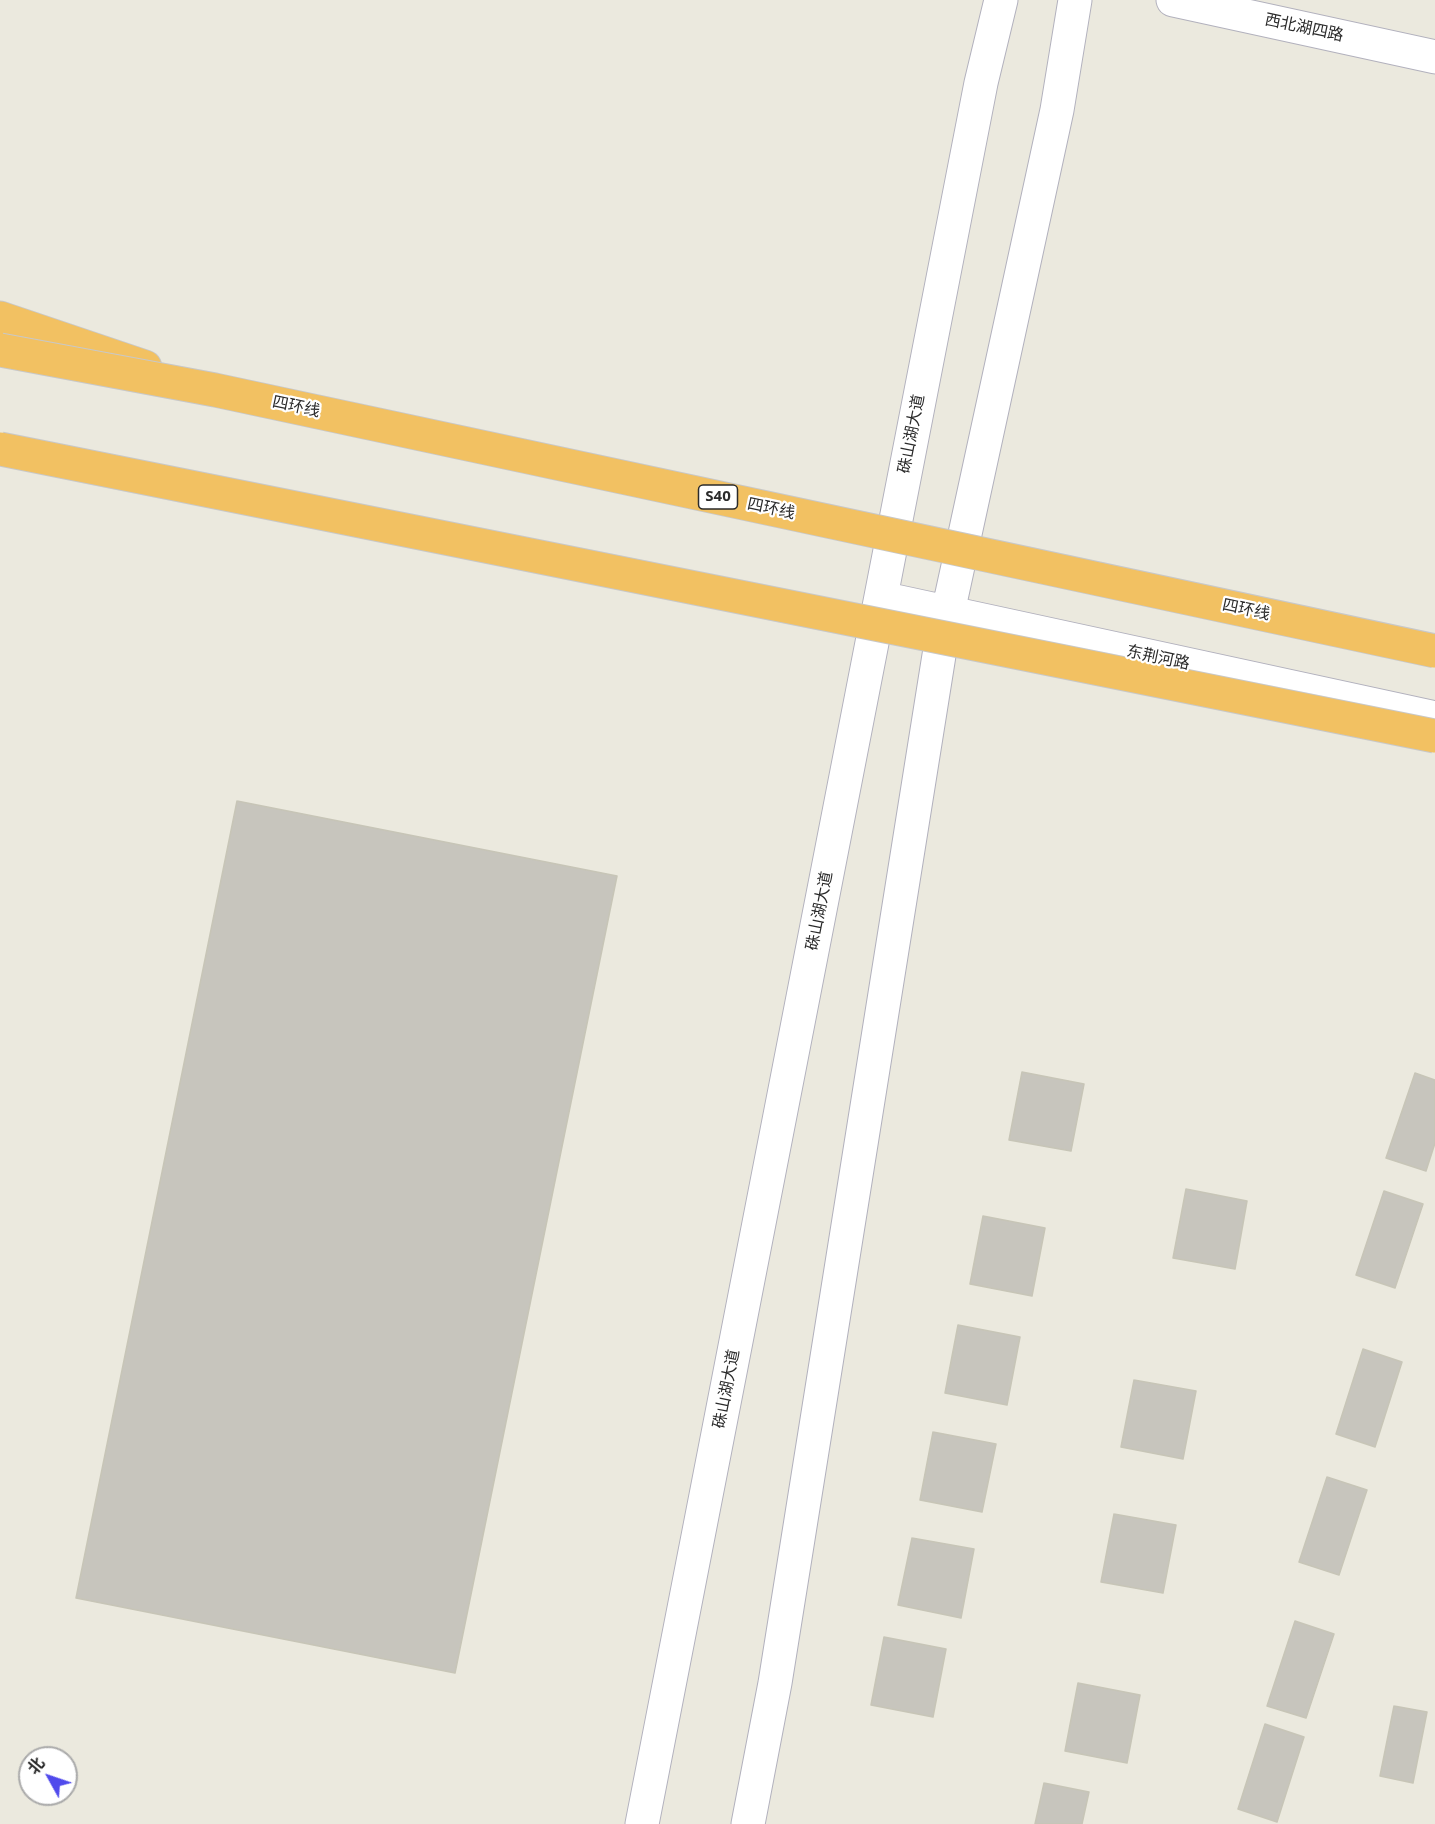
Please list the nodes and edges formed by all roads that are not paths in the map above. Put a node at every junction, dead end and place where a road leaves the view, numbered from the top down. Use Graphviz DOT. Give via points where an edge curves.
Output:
graph roads {
  1 [pos="1002,0"];
  2 [pos="1076,0"];
  3 [pos="1173,0"];
  4 [pos="1435,57"];
  5 [pos="0,318"];
  6 [pos="0,350"];
  7 [pos="215,390"];
  8 [pos="0,449"];
  9 [pos="881,598"];
  10 [pos="948,612"];
  11 [pos="1435,651"];
  12 [pos="1435,718"];
  13 [pos="1435,736"];
  14 [pos="642,1824"];
  15 [pos="748,1824"];
  1 -- 9 [label="main road, 硃山湖大道" via="981,83"];
  2 -- 10 [label="main road" via="1057,110"];
  3 -- 4 [label="main road, 西北湖四路"];
  5 -- 7 [label="highway, bridge"];
  6 -- 7 [label="highway, 四环线 / S40, bridge"];
  7 -- 11 [label="highway, 四环线 / S40, bridge"];
  8 -- 13 [label="highway, bridge"];
  9 -- 10 [label="main road, 东荆河路"];
  9 -- 14 [label="main road, 硃山湖大道"];
  10 -- 12 [label="main road, 东荆河路"];
  10 -- 15 [label="main road" via="777,1671"];
}
